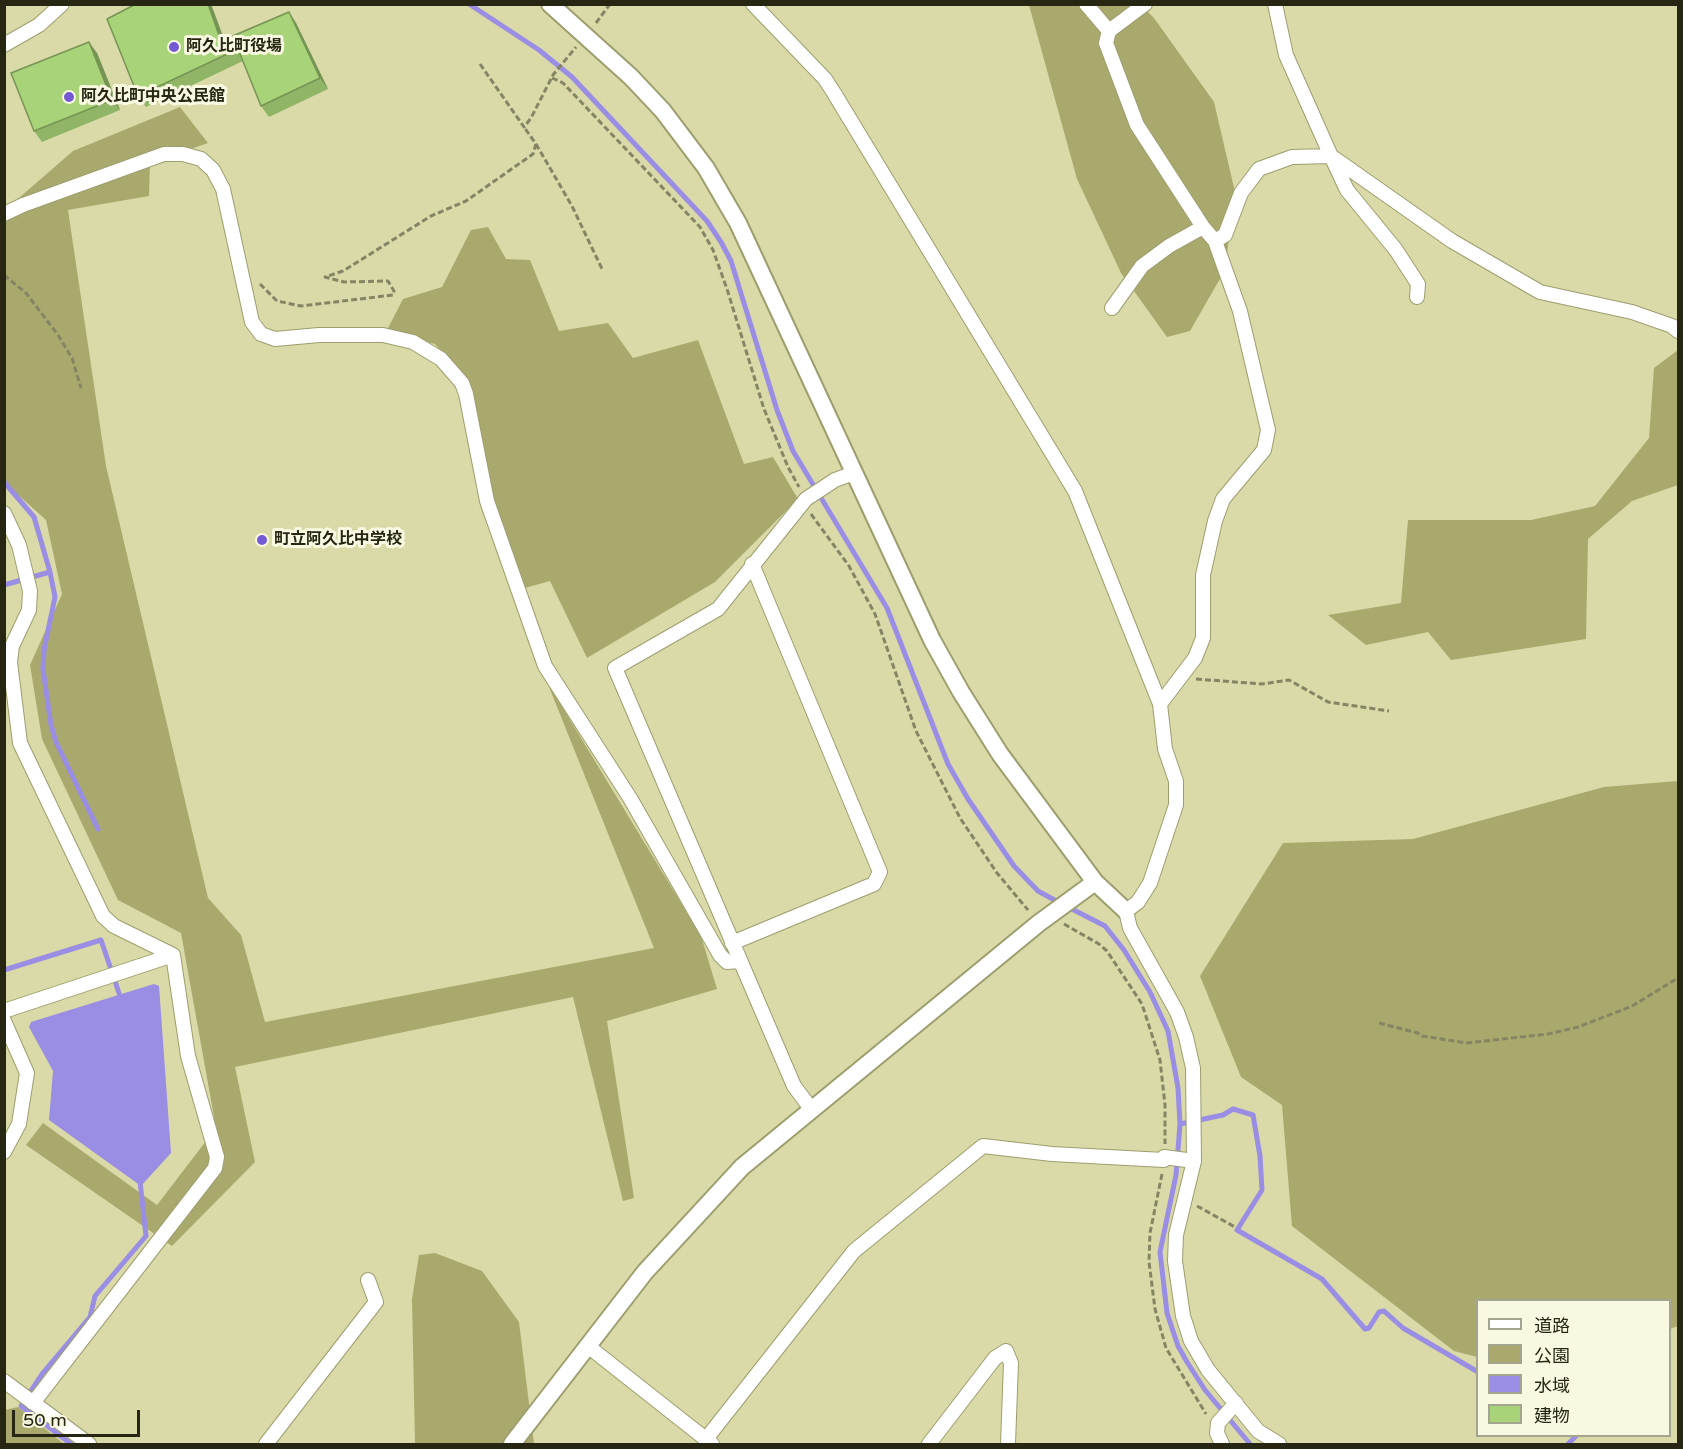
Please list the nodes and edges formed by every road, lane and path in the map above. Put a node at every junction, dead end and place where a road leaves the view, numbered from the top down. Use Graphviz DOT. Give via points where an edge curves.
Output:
graph roads {
  1 [pos="62,4"];
  2 [pos="550,4"];
  3 [pos="610,4"];
  4 [pos="753,4"];
  5 [pos="1086,4"];
  6 [pos="1145,4"];
  7 [pos="1275,4"];
  8 [pos="1109,31"];
  9 [pos="586,35"];
  10 [pos="4,45"];
  11 [pos="480,64"];
  12 [pos="552,78"];
  13 [pos="524,127"];
  14 [pos="536,144"];
  15 [pos="1331,156"];
  16 [pos="4,214"];
  17 [pos="1203,227"];
  18 [pos="1215,241"];
  19 [pos="603,272"];
  20 [pos="4,274"];
  21 [pos="255,275"];
  22 [pos="1417,297"];
  23 [pos="1112,308"];
  24 [pos="1678,332"];
  25 [pos="81,388"];
  26 [pos="854,473"];
  27 [pos="805,501"];
  28 [pos="4,513"];
  29 [pos="752,564"];
  30 [pos="1180,678"];
  31 [pos="1160,704"];
  32 [pos="1389,711"];
  33 [pos="1095,882"];
  34 [pos="1126,911"];
  35 [pos="1049,916"];
  36 [pos="732,943"];
  37 [pos="173,956"];
  38 [pos="739,961"];
  39 [pos="1678,978"];
  40 [pos="4,1011"];
  41 [pos="4,1021"];
  42 [pos="1379,1023"];
  43 [pos="812,1110"];
  44 [pos="4,1152"];
  45 [pos="1168,1157"];
  46 [pos="1194,1161"];
  47 [pos="1185,1198"];
  48 [pos="1235,1227"];
  49 [pos="368,1280"];
  50 [pos="589,1347"];
  51 [pos="4,1381"];
  52 [pos="33,1403"];
  53 [pos="1232,1405"];
  54 [pos="710,1442"];
  55 [pos="89,1444"];
  56 [pos="266,1444"];
  57 [pos="512,1444"];
  58 [pos="929,1444"];
  59 [pos="1008,1444"];
  60 [pos="1222,1444"];
  61 [pos="1279,1444"];
  1 -- 10 [label="street" via="39,25"];
  2 -- 9 [label="street"];
  3 -- 9 [label="path"];
  4 -- 31 [label="street" via="830,86 1075,491"];
  5 -- 8 [label="street"];
  6 -- 8 [label="street"];
  7 -- 15 [label="street" via="1286,55"];
  8 -- 17 [label="street" via="1106,43 1137,125"];
  9 -- 12 [label="path"];
  9 -- 26 [label="street" via="663,111 706,168 738,223"];
  11 -- 13 [label="path"];
  12 -- 13 [label="path"];
  12 -- 27 [label="path" via="563,83 700,227 727,288 771,428"];
  13 -- 14 [label="path"];
  14 -- 19 [label="path" via="572,206"];
  14 -- 21 [label="path" via="533,154 466,201 431,216 343,271 326,277 344,282 388,281 393,296 301,306 277,301 263,290"];
  15 -- 18 [label="street" via="1292,157 1259,169 1242,193 1225,235"];
  15 -- 22 [label="street" via="1347,189 1418,284"];
  15 -- 24 [label="street" via="1452,241 1540,292 1632,312"];
  16 -- 38 [label="street" via="164,154 201,159 213,170 223,189 252,322 261,334 275,339 383,335 413,342 441,359 462,383 466,394 487,501 545,666 630,798 720,955 727,962"];
  17 -- 18 [label="street"];
  17 -- 23 [label="street" via="1142,267"];
  18 -- 30 [label="street" via="1240,311 1268,430 1264,450 1223,499 1215,521 1203,575 1203,638 1195,658"];
  20 -- 25 [label="path" via="26,293 58,335 72,358"];
  26 -- 27 [label="street"];
  26 -- 33 [label="street" via="932,640 961,692 1000,754"];
  27 -- 29 [label="street"];
  27 -- 35 [label="path" via="849,566 875,614 916,731 960,818 997,873"];
  28 -- 37 [label="street" via="19,545 30,591 29,610 12,646 10,662 20,743 103,916 114,926"];
  29 -- 36 [label="street" via="718,609 615,668"];
  29 -- 36 [label="street" via="880,872 874,884"];
  30 -- 31 [label="street"];
  30 -- 32 [label="path" via="1262,684 1289,680 1328,702"];
  31 -- 34 [label="street" via="1165,749 1176,781 1176,805 1150,883 1138,902"];
  33 -- 34 [label="street"];
  33 -- 35 [label="street"];
  34 -- 46 [label="street" via="1130,928 1177,1012 1186,1036 1193,1068"];
  35 -- 43 [label="street"];
  35 -- 45 [label="path" via="1107,951 1142,1004 1160,1060"];
  36 -- 38 [label="street"];
  37 -- 40 [label="street"];
  37 -- 52 [label="street" via="188,1056 217,1156 215,1168"];
  38 -- 43 [label="street" via="794,1086"];
  39 -- 42 [label="path" via="1624,1009 1548,1034 1467,1043 1422,1036"];
  41 -- 44 [label="street" via="27,1073 19,1124"];
  43 -- 50 [label="street" via="742,1167 702,1207 645,1272"];
  45 -- 46 [label="street"];
  45 -- 54 [label="street" via="1164,1161 1063,1155 983,1146 854,1251"];
  46 -- 47 [label="street"];
  47 -- 48 [label="path"];
  47 -- 53 [label="street" via="1176,1235 1175,1261 1183,1316 1191,1341"];
  49 -- 56 [label="street" via="376,1302"];
  50 -- 54 [label="street"];
  50 -- 57 [label="street"];
  51 -- 52 [label="street"];
  52 -- 55 [label="street"];
  53 -- 60 [label="street" via="1217,1433"];
  53 -- 61 [label="street" via="1258,1431"];
  58 -- 59 [label="street" via="995,1358 1006,1351 1011,1364"];
}
